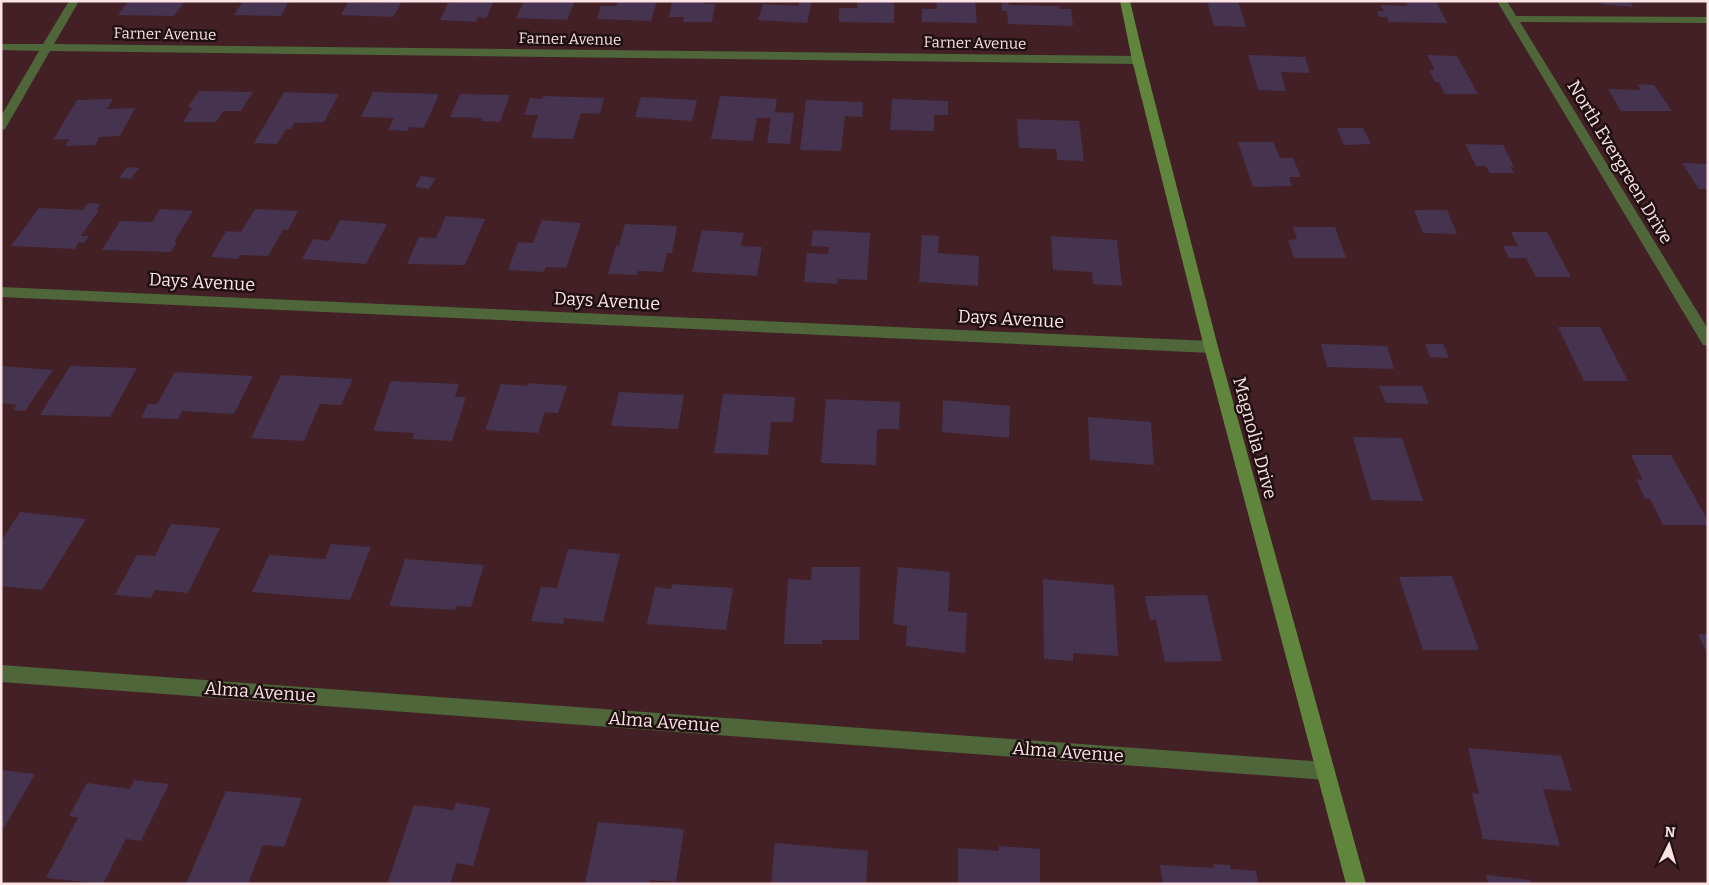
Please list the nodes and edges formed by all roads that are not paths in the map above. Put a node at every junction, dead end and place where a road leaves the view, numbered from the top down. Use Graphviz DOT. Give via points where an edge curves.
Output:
graph roads {
  1 [pos="74,1"];
  2 [pos="1125,1"];
  3 [pos="1502,1"];
  4 [pos="1513,19"];
  5 [pos="1708,20"];
  6 [pos="1,47"];
  7 [pos="48,48"];
  8 [pos="1138,60"];
  9 [pos="1,126"];
  10 [pos="1,292"];
  11 [pos="1708,341"];
  12 [pos="1211,347"];
  13 [pos="1,673"];
  14 [pos="1326,771"];
  15 [pos="1356,884"];
  1 -- 7 [label="street"];
  2 -- 8 [label="street, Magnolia Drive"];
  3 -- 4 [label="street, North Evergreen Drive"];
  4 -- 5 [label="street"];
  4 -- 11 [label="street, North Evergreen Drive"];
  6 -- 7 [label="street, Farner Avenue"];
  7 -- 8 [label="street, Farner Avenue"];
  7 -- 9 [label="street"];
  8 -- 12 [label="street, Magnolia Drive"];
  10 -- 12 [label="street, Days Avenue"];
  12 -- 14 [label="street, Magnolia Drive"];
  13 -- 14 [label="street, Alma Avenue"];
  14 -- 15 [label="street, Magnolia Drive"];
}
